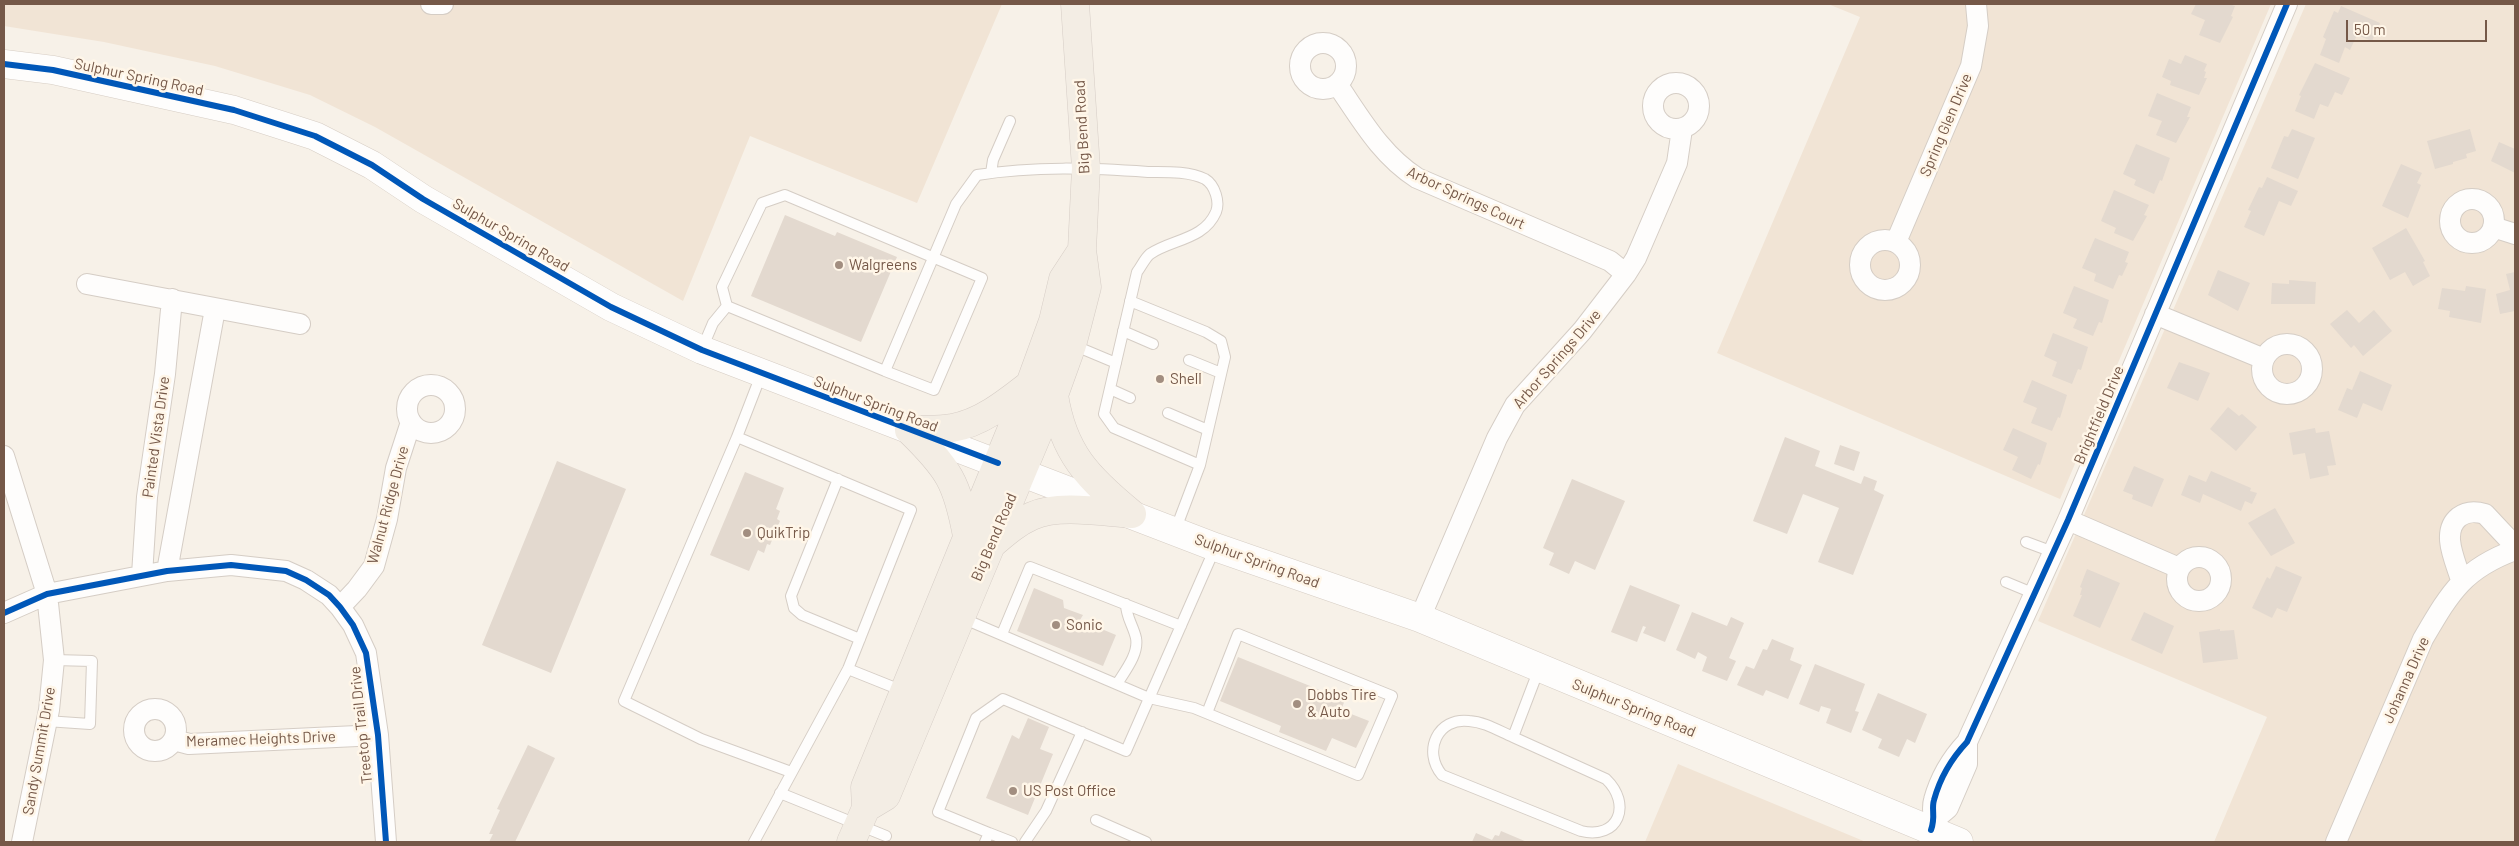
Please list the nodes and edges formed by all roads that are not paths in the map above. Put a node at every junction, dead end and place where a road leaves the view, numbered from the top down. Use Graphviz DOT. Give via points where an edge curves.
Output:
graph roads {
  1 [pos="431,4"];
  2 [pos="443,4"];
  3 [pos="1076,4"];
  4 [pos="1976,4"];
  5 [pos="2287,4"];
  6 [pos="4,64"];
  7 [pos="1337,84"];
  8 [pos="1010,121"];
  9 [pos="1682,129"];
  10 [pos="1086,168"];
  11 [pos="990,173"];
  12 [pos="2493,227"];
  13 [pos="2515,234"];
  14 [pos="1896,242"];
  15 [pos="1082,250"];
  16 [pos="932,259"];
  17 [pos="1626,274"];
  18 [pos="87,284"];
  19 [pos="172,299"];
  20 [pos="1130,301"];
  21 [pos="727,306"];
  22 [pos="215,309"];
  23 [pos="2155,314"];
  24 [pos="300,324"];
  25 [pos="1123,331"];
  26 [pos="1153,344"];
  27 [pos="1072,345"];
  28 [pos="702,350"];
  29 [pos="2264,359"];
  30 [pos="1190,360"];
  31 [pos="1116,363"];
  32 [pos="885,371"];
  33 [pos="1221,373"];
  34 [pos="761,374"];
  35 [pos="1110,389"];
  36 [pos="1042,390"];
  37 [pos="1130,398"];
  38 [pos="1168,413"];
  39 [pos="411,422"];
  40 [pos="909,430"];
  41 [pos="1208,430"];
  42 [pos="737,437"];
  43 [pos="4,456"];
  44 [pos="1200,465"];
  45 [pos="1010,468"];
  46 [pos="838,479"];
  47 [pos="1132,514"];
  48 [pos="2068,520"];
  49 [pos="1175,531"];
  50 [pos="979,541"];
  51 [pos="2026,542"];
  52 [pos="2515,546"];
  53 [pos="1216,547"];
  54 [pos="2515,550"];
  55 [pos="2053,552"];
  56 [pos="2179,568"];
  57 [pos="167,571"];
  58 [pos="142,575"];
  59 [pos="2461,580"];
  60 [pos="2006,582"];
  61 [pos="47,594"];
  62 [pos="2035,594"];
  63 [pos="1126,604"];
  64 [pos="340,607"];
  65 [pos="4,613"];
  66 [pos="961,617"];
  67 [pos="1420,618"];
  68 [pos="1181,626"];
  69 [pos="1002,634"];
  70 [pos="860,639"];
  71 [pos="54,660"];
  72 [pos="1539,668"];
  73 [pos="848,669"];
  74 [pos="1116,684"];
  75 [pos="903,691"];
  76 [pos="1149,698"];
  77 [pos="1206,713"];
  78 [pos="46,721"];
  79 [pos="1082,732"];
  80 [pos="378,735"];
  81 [pos="1513,737"];
  82 [pos="174,740"];
  83 [pos="791,772"];
  84 [pos="780,793"];
  85 [pos="1096,820"];
  86 [pos="1933,824"];
  87 [pos="859,825"];
  88 [pos="886,836"];
  89 [pos="987,838"];
  90 [pos="22,842"];
  91 [pos="386,842"];
  92 [pos="754,842"];
  93 [pos="1012,842"];
  94 [pos="1025,842"];
  95 [pos="1146,842"];
  96 [pos="1959,842"];
  97 [pos="2336,842"];
  1 -- 2 [label="street"];
  3 -- 10 [label="main road, Big Bend Road"];
  4 -- 14 [label="street, Spring Glen Drive" via="1978,26 1971,66"];
  5 -- 23 [label="street, Brightfield Drive"];
  6 -- 28 [label="street, Sulphur Spring Road" via="52,70 234,110 315,136 372,165 423,199 611,307"];
  7 -- 17 [label="street, Arbor Springs Court" via="1382,150 1411,175 1610,260"];
  8 -- 11 [label="lane"];
  9 -- 17 [label="street, Arbor Springs Drive" via="1677,163"];
  10 -- 11 [label="lane" via="1015,169"];
  10 -- 15 [label="main road, Big Bend Road"];
  10 -- 20 [label="lane" via="1181,173 1205,179 1216,191 1217,210 1209,226 1150,254 1137,272"];
  11 -- 16 [label="lane" via="978,175 956,204"];
  12 -- 13 [label="street"];
  15 -- 27 [label="main road, Big Bend Road" via="1086,287"];
  15 -- 36 [label="main road, Big Bend Road" via="1063,279"];
  16 -- 21 [label="lane" via="785,196 762,203 722,287"];
  16 -- 32 [label="lane"];
  16 -- 32 [label="lane" via="982,278 934,390"];
  17 -- 67 [label="street, Arbor Springs Drive" via="1582,331 1515,405 1497,438"];
  18 -- 19 [label="street"];
  19 -- 22 [label="street"];
  19 -- 58 [label="street, Painted Vista Drive" via="147,497"];
  20 -- 25 [label="lane"];
  20 -- 33 [label="lane" via="1206,332 1220,341 1224,357"];
  21 -- 28 [label="lane" via="713,323"];
  21 -- 32 [label="lane"];
  22 -- 24 [label="street"];
  22 -- 57 [label="street"];
  23 -- 29 [label="street"];
  23 -- 48 [label="street, Brightfield Drive"];
  25 -- 26 [label="lane"];
  25 -- 31 [label="lane"];
  27 -- 31 [label="lane"];
  27 -- 36 [label="main road, Big Bend Road"];
  28 -- 34 [label="street, Sulphur Spring Road"];
  30 -- 33 [label="lane"];
  31 -- 35 [label="lane"];
  33 -- 41 [label="lane"];
  34 -- 40 [label="street, Sulphur Spring Road"];
  34 -- 42 [label="lane"];
  35 -- 37 [label="lane"];
  35 -- 44 [label="lane" via="1104,414 1114,428"];
  36 -- 40 [label="main road" via="999,407 969,424"];
  36 -- 45 [label="main road, Big Bend Road"];
  36 -- 47 [label="main road" via="1058,418 1068,446 1098,486"];
  38 -- 41 [label="lane"];
  39 -- 64 [label="street, Walnut Ridge Drive" via="396,468 374,566"];
  40 -- 45 [label="street, Sulphur Spring Road"];
  40 -- 50 [label="main road" via="933,453 955,486"];
  41 -- 44 [label="lane"];
  42 -- 46 [label="lane"];
  42 -- 83 [label="lane" via="624,701 702,739"];
  43 -- 61 [label="street, Sandy Summit Drive"];
  44 -- 49 [label="lane"];
  45 -- 47 [label="street, Sulphur Spring Road"];
  45 -- 50 [label="main road, Big Bend Road"];
  46 -- 70 [label="lane" via="791,596 794,608 802,615"];
  46 -- 70 [label="lane" via="911,510"];
  47 -- 49 [label="street, Sulphur Spring Road"];
  47 -- 50 [label="main road" via="1063,510 1034,515"];
  48 -- 55 [label="street, Brightfield Drive"];
  48 -- 56 [label="street"];
  49 -- 53 [label="street, Sulphur Spring Road"];
  50 -- 66 [label="main road, Big Bend Road"];
  50 -- 75 [label="main road, Big Bend Road"];
  51 -- 55 [label="lane"];
  52 -- 59 [label="street" via="2485,514 2476,512 2460,516 2451,527 2450,535"];
  53 -- 67 [label="street, Sulphur Spring Road"];
  53 -- 68 [label="lane"];
  54 -- 59 [label="street, Johanna Drive" via="2480,566"];
  55 -- 62 [label="street, Brightfield Drive"];
  57 -- 58 [label="street, Treetop Trail Drive"];
  57 -- 64 [label="street, Treetop Trail Drive" via="231,565 286,571 329,595"];
  58 -- 61 [label="street, Treetop Trail Drive"];
  59 -- 97 [label="street, Johanna Drive" via="2423,639"];
  60 -- 62 [label="lane"];
  61 -- 65 [label="street, Treetop Trail Drive"];
  61 -- 71 [label="street, Sandy Summit Drive"];
  62 -- 86 [label="street, Brightfield Drive" via="1967,742 1953,757 1933,802"];
  63 -- 68 [label="lane"];
  63 -- 69 [label="lane" via="1030,567"];
  63 -- 74 [label="lane" via="1126,615 1136,637 1136,645"];
  64 -- 80 [label="street, Treetop Trail Drive" via="354,625 366,653"];
  66 -- 69 [label="lane"];
  66 -- 87 [label="main road, Big Bend Road" via="886,796"];
  67 -- 72 [label="street, Sulphur Spring Road"];
  68 -- 76 [label="lane"];
  69 -- 74 [label="lane"];
  70 -- 73 [label="lane"];
  71 -- 78 [label="street, Sandy Summit Drive"];
  71 -- 78 [label="lane" via="92,661 90,724"];
  72 -- 81 [label="lane"];
  72 -- 86 [label="street, Sulphur Spring Road"];
  73 -- 75 [label="lane"];
  73 -- 83 [label="lane"];
  74 -- 76 [label="lane"];
  75 -- 87 [label="main road, Big Bend Road" via="865,787"];
  76 -- 77 [label="lane"];
  76 -- 79 [label="lane" via="1126,751"];
  77 -- 77 [label="lane" via="1358,775 1392,696 1238,634"];
  78 -- 90 [label="street, Sandy Summit Drive"];
  79 -- 89 [label="lane" via="1003,699 976,718 938,812"];
  79 -- 94 [label="lane" via="1046,811"];
  80 -- 82 [label="street, Meramec Heights Drive" via="189,744"];
  80 -- 91 [label="street, Treetop Trail Drive"];
  81 -- 81 [label="lane" via="1484,724 1456,721 1444,728 1434,741 1432,756 1442,775 1581,832 1607,831 1615,824 1620,802 1614,787 1606,779"];
  83 -- 84 [label="lane"];
  84 -- 87 [label="lane"];
  84 -- 92 [label="lane"];
  85 -- 95 [label="lane"];
  86 -- 96 [label="street, Sulphur Spring Road"];
  87 -- 88 [label="lane"];
  89 -- 93 [label="lane"];
}
